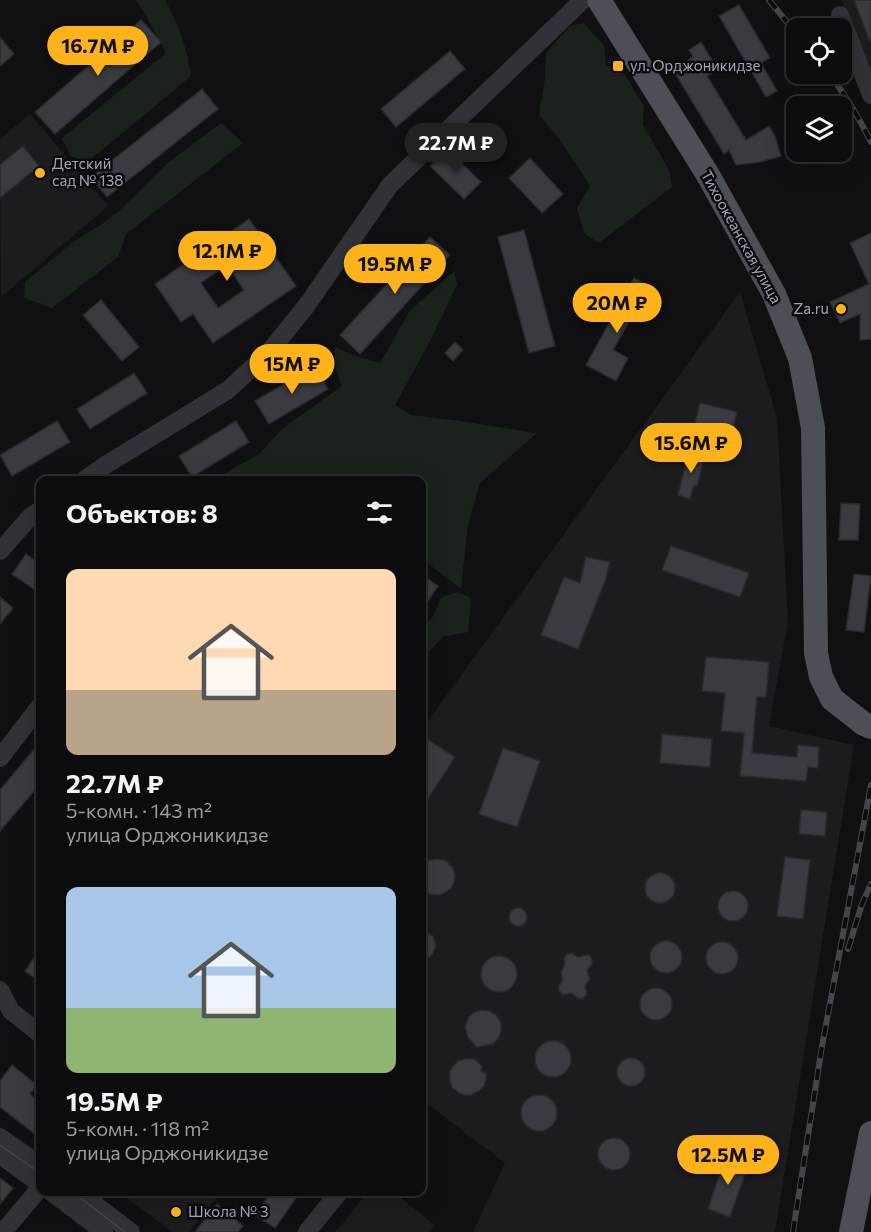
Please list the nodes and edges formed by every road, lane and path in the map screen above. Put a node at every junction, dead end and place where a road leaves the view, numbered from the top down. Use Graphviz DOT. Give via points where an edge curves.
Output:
graph roads {
  1 [pos="583,0"];
  2 [pos="599,0"];
  3 [pos="840,15"];
  4 [pos="871,95"];
  5 [pos="90,476"];
  6 [pos="36,518"];
  7 [pos="0,551"];
  8 [pos="36,711"];
  9 [pos="871,727"];
  10 [pos="0,758"];
  11 [pos="0,990"];
  12 [pos="36,1031"];
  13 [pos="871,1133"];
  14 [pos="0,1137"];
  15 [pos="0,1155"];
  16 [pos="36,1162"];
  17 [pos="36,1183"];
  18 [pos="36,1191"];
  19 [pos="57,1196"];
  20 [pos="84,1196"];
  21 [pos="336,1196"];
  22 [pos="3,1232"];
  23 [pos="104,1232"];
  24 [pos="131,1232"];
  25 [pos="307,1232"];
  26 [pos="851,1232"];
  1 -- 5 [label="street" via="390,185 307,305 270,351 228,390"];
  2 -- 9 [label="main road, Тихоокеанская улица" via="708,176 774,294 800,358 813,428 816,653 821,677 832,699"];
  3 -- 4 [label="street"];
  6 -- 7 [label="street"];
  8 -- 10 [label="street"];
  11 -- 12 [label="street" via="11,1011"];
  13 -- 26 [label="main road"];
  14 -- 16 [label="street"];
  15 -- 17 [label="street"];
  18 -- 22 [label="street"];
  19 -- 23 [label="street"];
  20 -- 24 [label="street"];
  21 -- 25 [label="street"];
}
